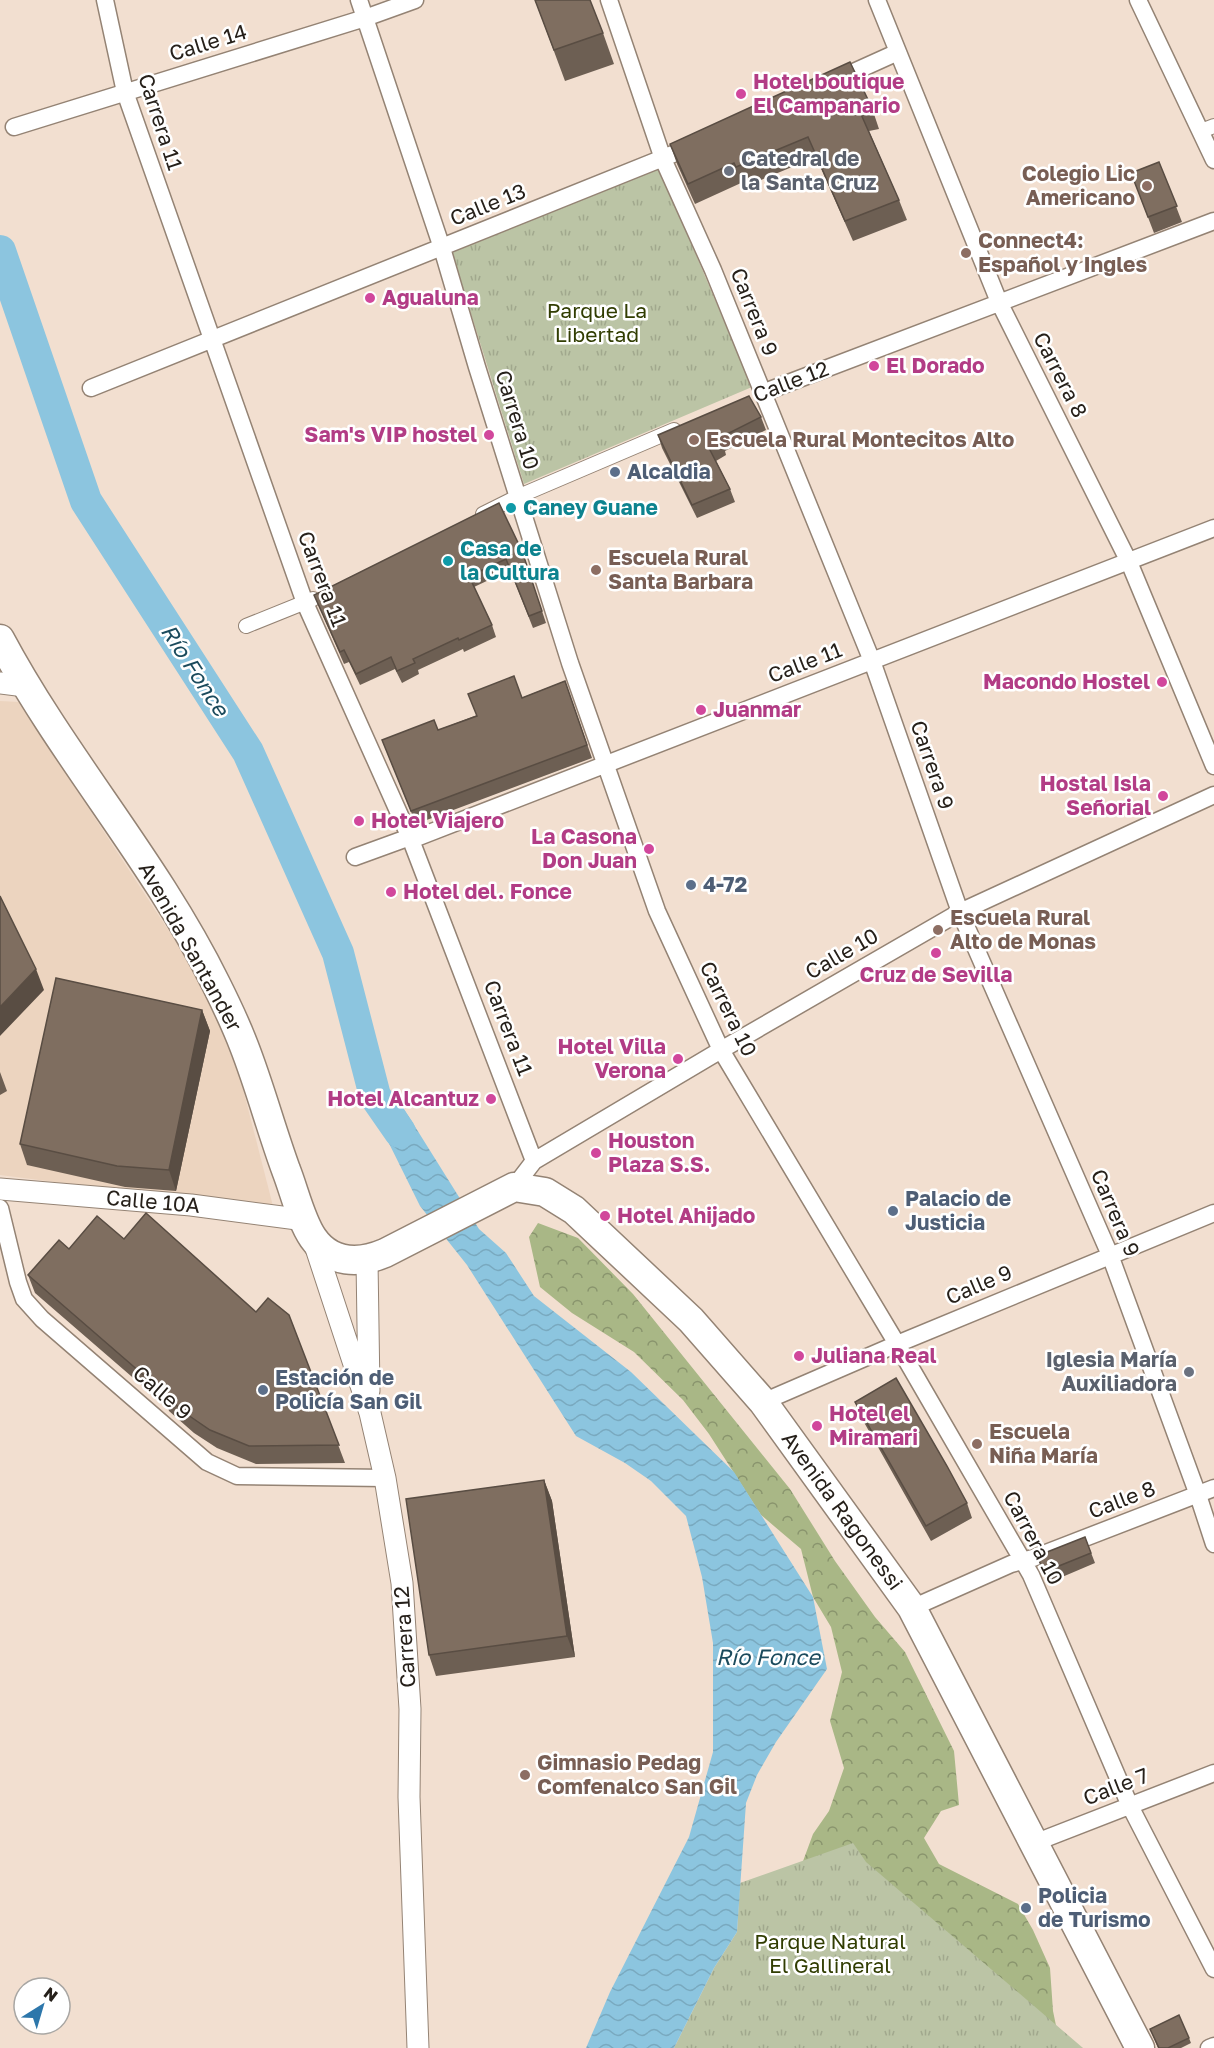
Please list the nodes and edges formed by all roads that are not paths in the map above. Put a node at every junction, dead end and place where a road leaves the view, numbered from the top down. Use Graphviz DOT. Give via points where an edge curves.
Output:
graph roads {
  1 [pos="105,0"];
  2 [pos="359,0"];
  3 [pos="415,0"];
  4 [pos="609,0"];
  5 [pos="877,0"];
  6 [pos="1138,0"];
  7 [pos="365,18"];
  8 [pos="898,52"];
  9 [pos="823,86"];
  10 [pos="125,92"];
  11 [pos="14,127"];
  12 [pos="1208,128"];
  13 [pos="684,149"];
  14 [pos="663,159"];
  15 [pos="1214,160"];
  16 [pos="1214,221"];
  17 [pos="442,248"];
  18 [pos="999,302"];
  19 [pos="212,340"];
  20 [pos="91,388"];
  21 [pos="757,395"];
  22 [pos="688,424"];
  23 [pos="517,496"];
  24 [pos="475,518"];
  25 [pos="1214,528"];
  26 [pos="1129,562"];
  27 [pos="327,592"];
  28 [pos="305,603"];
  29 [pos="246,626"];
  30 [pos="0,639"];
  31 [pos="872,661"];
  32 [pos="13,684"];
  33 [pos="606,764"];
  34 [pos="1214,766"];
  35 [pos="1214,795"];
  36 [pos="411,838"];
  37 [pos="355,857"];
  38 [pos="960,912"];
  39 [pos="721,1050"];
  40 [pos="534,1161"];
  41 [pos="0,1189"];
  42 [pos="503,1192"];
  43 [pos="0,1208"];
  44 [pos="1214,1213"];
  45 [pos="309,1229"];
  46 [pos="1110,1255"];
  47 [pos="376,1257"];
  48 [pos="897,1344"];
  49 [pos="763,1402"];
  50 [pos="370,1413"];
  51 [pos="385,1478"];
  52 [pos="1214,1488"];
  53 [pos="1198,1495"];
  54 [pos="1214,1544"];
  55 [pos="1023,1561"];
  56 [pos="912,1608"];
  57 [pos="1214,1773"];
  58 [pos="1130,1806"];
  59 [pos="1034,1843"];
  60 [pos="1214,1969"];
  61 [pos="1214,2046"];
  62 [pos="418,2048"];
  63 [pos="1140,2048"];
  64 [pos="1209,2048"];
  1 -- 10 [label="street, Carrera 11"];
  2 -- 7 [label="street, Carrera 10"];
  3 -- 7 [label="street, Calle 14"];
  4 -- 14 [label="street, Carrera 9"];
  5 -- 8 [label="street, Carrera 8"];
  6 -- 12 [label="street"];
  7 -- 10 [label="street, Calle 14"];
  7 -- 17 [label="street, Carrera 10"];
  8 -- 9 [label="street"];
  8 -- 18 [label="street, Carrera 8"];
  10 -- 11 [label="street, Calle 14"];
  10 -- 19 [label="street, Carrera 11"];
  12 -- 15 [label="street"];
  13 -- 14 [label="street, Calle 13"];
  14 -- 17 [label="street, Calle 13"];
  14 -- 21 [label="street, Carrera 9" via="713,270"];
  16 -- 18 [label="street, Calle 12"];
  17 -- 19 [label="street, Calle 13"];
  17 -- 23 [label="street, Carrera 10"];
  18 -- 21 [label="street, Calle 12"];
  18 -- 26 [label="street, Carrera 8"];
  19 -- 20 [label="street, Calle 13"];
  19 -- 28 [label="street, Carrera 11"];
  21 -- 31 [label="street, Carrera 9"];
  22 -- 23 [label="street"];
  23 -- 24 [label="street"];
  23 -- 33 [label="street, Carrera 10"];
  25 -- 26 [label="street, Calle 11"];
  26 -- 31 [label="street, Calle 11"];
  26 -- 34 [label="street, Carrera 8"];
  27 -- 28 [label="street"];
  28 -- 29 [label="street"];
  28 -- 36 [label="street, Carrera 11"];
  30 -- 32 [label="highway, Avenida Santander"];
  31 -- 33 [label="street, Calle 11"];
  31 -- 38 [label="street, Carrera 9"];
  32 -- 45 [label="highway, Avenida Santander" via="163,891 215,982 244,1046"];
  33 -- 36 [label="street, Calle 11"];
  33 -- 39 [label="street, Carrera 10" via="657,911"];
  35 -- 38 [label="street, Calle 10"];
  36 -- 37 [label="street, Calle 11"];
  36 -- 40 [label="street, Carrera 11"];
  38 -- 39 [label="street, Calle 10"];
  38 -- 46 [label="street, Carrera 9"];
  39 -- 40 [label="street, Calle 10"];
  39 -- 48 [label="street, Carrera 10"];
  40 -- 42 [label="street, Calle 10"];
  41 -- 45 [label="street, Calle 10A" via="191,1205"];
  42 -- 47 [label="highway"];
  42 -- 49 [label="highway, Avenida Ragonessi" via="545,1192 574,1210 692,1320"];
  43 -- 51 [label="street, Calle 9" via="24,1299 207,1462 237,1476"];
  44 -- 46 [label="street, Calle 9"];
  45 -- 47 [label="highway" via="331,1254 348,1261"];
  45 -- 50 [label="street, Carrera 12"];
  46 -- 48 [label="street, Calle 9"];
  46 -- 53 [label="street, Carrera 9"];
  47 -- 50 [label="street"];
  48 -- 49 [label="street, Calle 9"];
  48 -- 55 [label="street, Carrera 10"];
  49 -- 56 [label="highway, Avenida Ragonessi"];
  50 -- 51 [label="street, Carrera 12"];
  51 -- 62 [label="street, Carrera 12" via="402,1583 410,1709 409,1797"];
  52 -- 53 [label="street, Calle 8"];
  53 -- 54 [label="street, Carrera 9"];
  53 -- 55 [label="street, Calle 8"];
  55 -- 56 [label="street, Calle 8"];
  55 -- 58 [label="street, Carrera 10"];
  56 -- 59 [label="highway, Avenida Ragonessi"];
  57 -- 58 [label="street, Calle 7"];
  58 -- 59 [label="street, Calle 7"];
  58 -- 60 [label="street, Carrera 10"];
  59 -- 63 [label="highway, Avenida Ragonessi"];
  61 -- 64 [label="street"];
}
